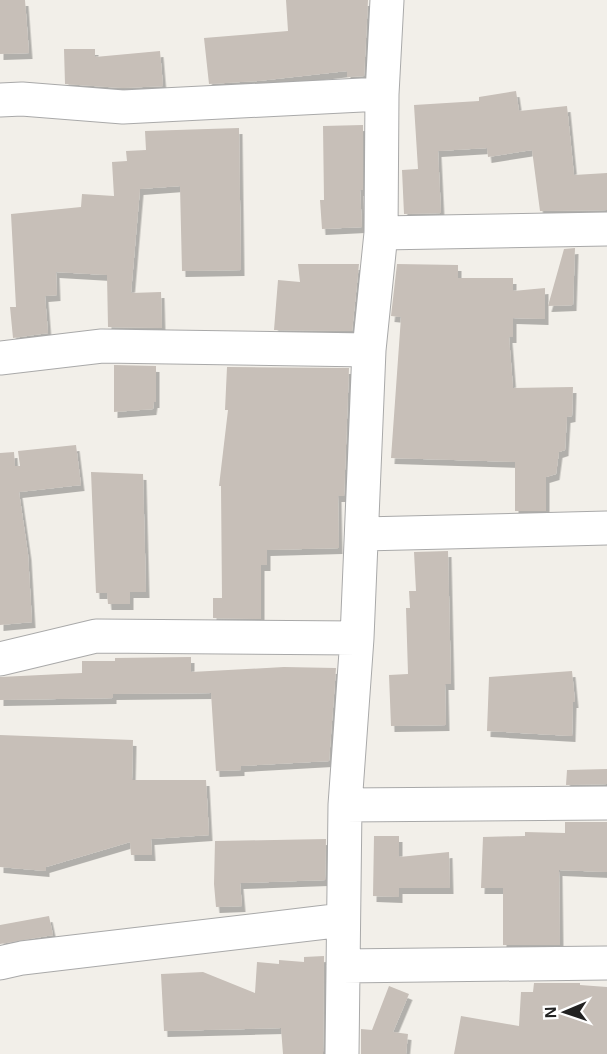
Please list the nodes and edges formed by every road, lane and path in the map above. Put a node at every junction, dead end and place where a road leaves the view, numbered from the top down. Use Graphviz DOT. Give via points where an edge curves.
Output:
graph roads {
  1 [pos="387,0"];
  2 [pos="382,93"];
  3 [pos="0,100"];
  4 [pos="607,229"];
  5 [pos="381,233"];
  6 [pos="369,350"];
  7 [pos="0,358"];
  8 [pos="607,528"];
  9 [pos="363,534"];
  10 [pos="357,638"];
  11 [pos="0,659"];
  12 [pos="607,803"];
  13 [pos="345,805"];
  14 [pos="343,920"];
  15 [pos="0,963"];
  16 [pos="607,963"];
  17 [pos="343,966"];
  18 [pos="342,1054"];
  1 -- 2 [label="street"];
  2 -- 3 [label="street" via="123,107"];
  2 -- 5 [label="street"];
  4 -- 5 [label="street"];
  5 -- 6 [label="street"];
  6 -- 7 [label="street" via="102,346"];
  6 -- 9 [label="street"];
  8 -- 9 [label="street"];
  9 -- 10 [label="street"];
  10 -- 11 [label="street" via="96,636"];
  10 -- 13 [label="street"];
  12 -- 13 [label="street"];
  13 -- 14 [label="street"];
  14 -- 15 [label="street"];
  14 -- 17 [label="street"];
  16 -- 17 [label="street"];
  17 -- 18 [label="street"];
}
